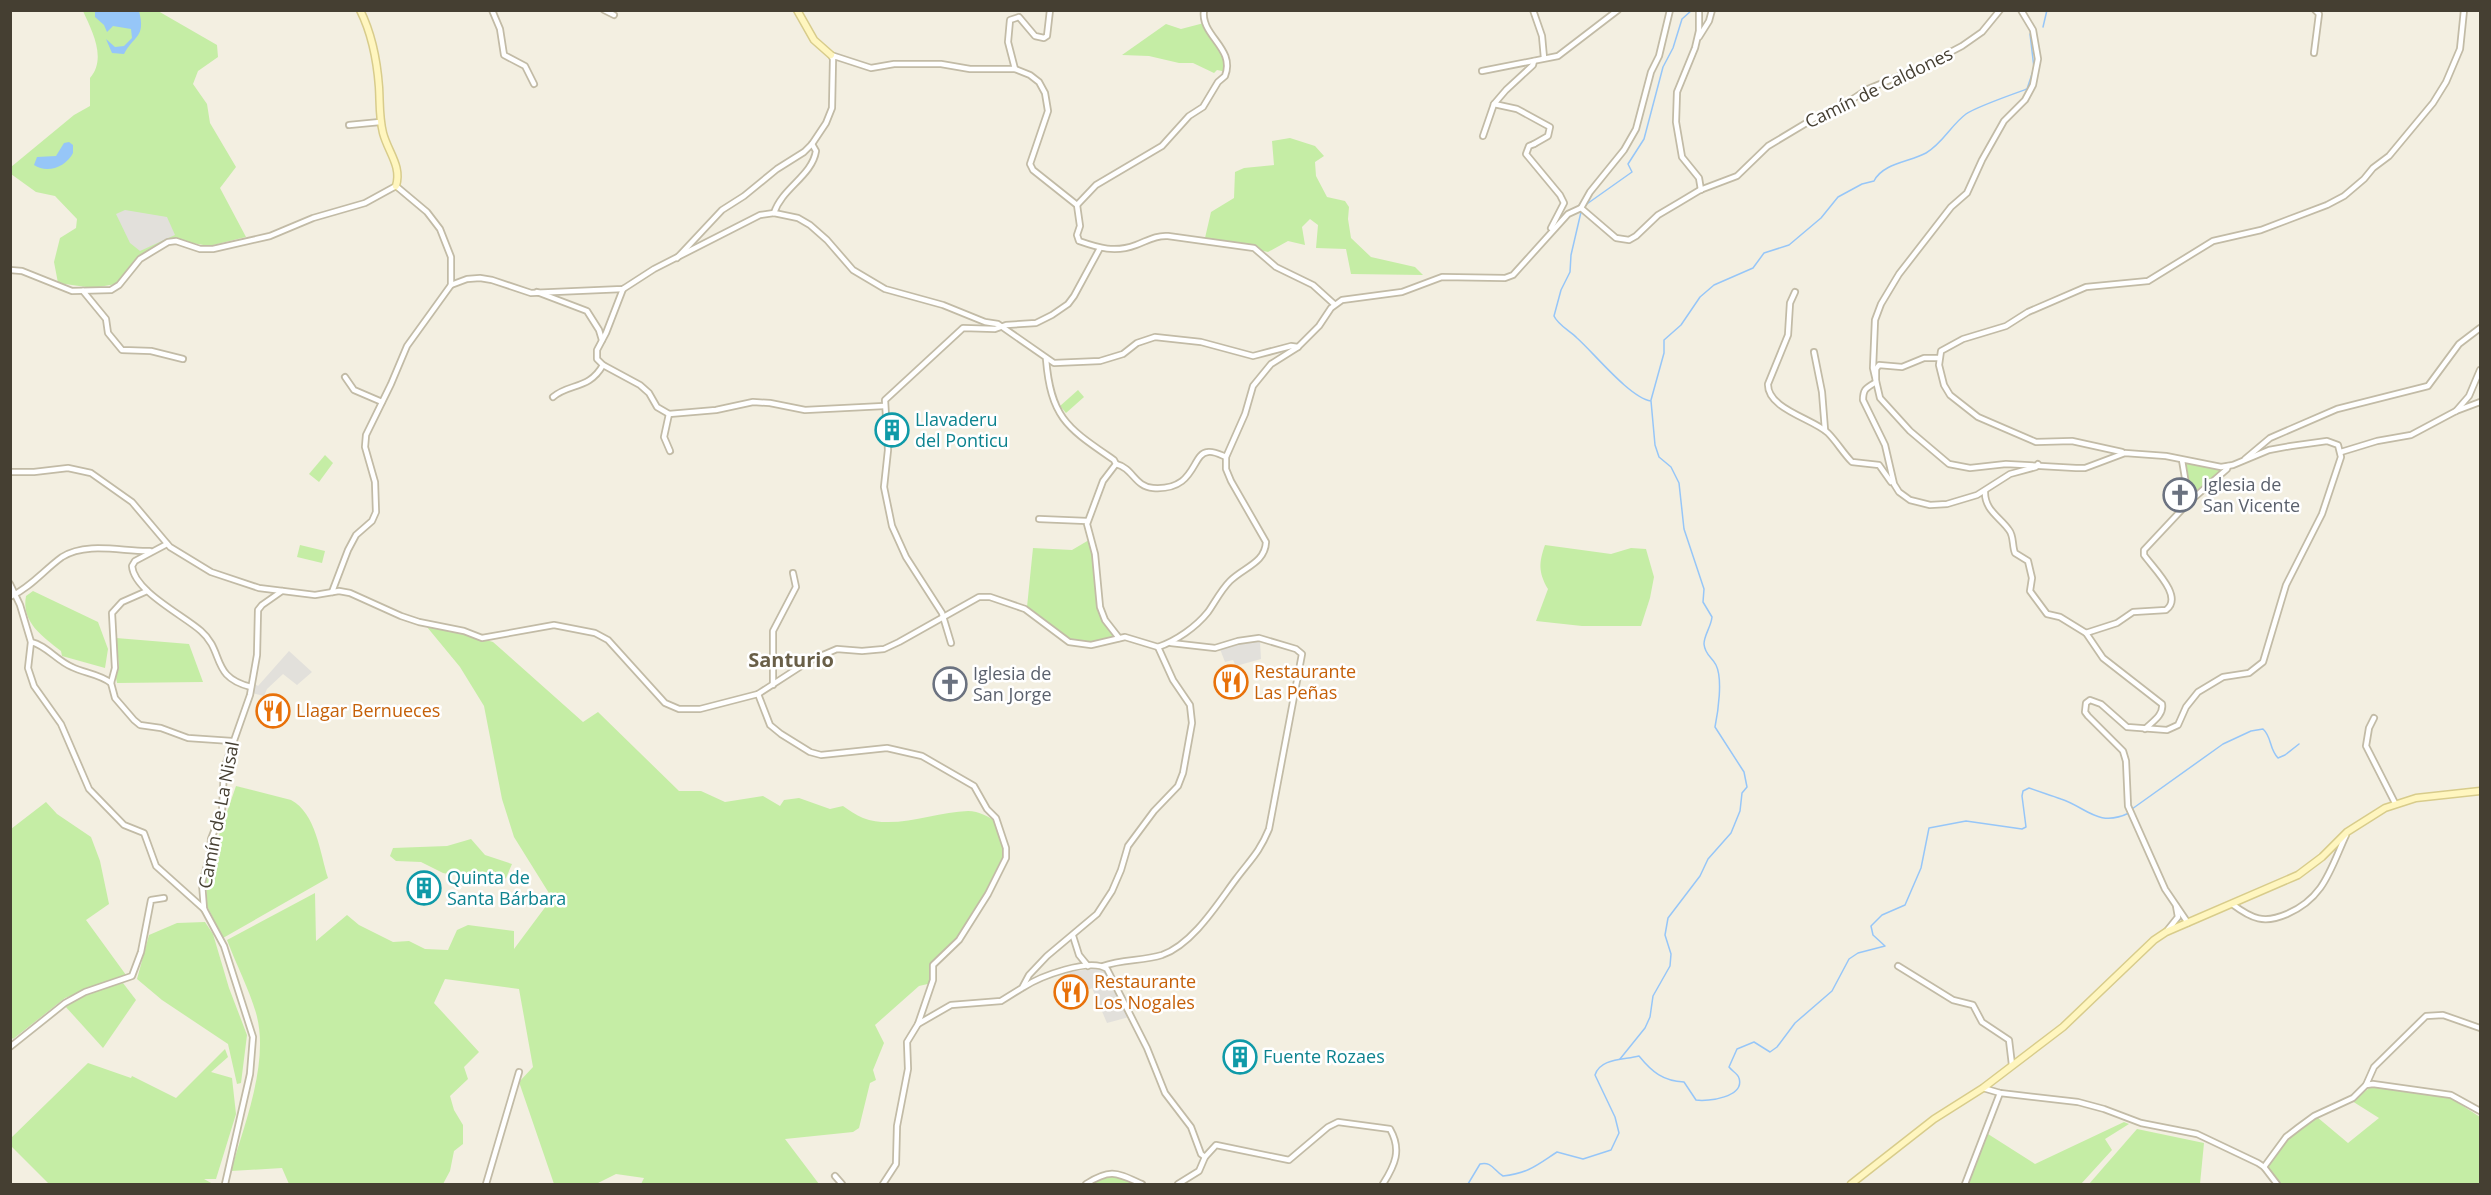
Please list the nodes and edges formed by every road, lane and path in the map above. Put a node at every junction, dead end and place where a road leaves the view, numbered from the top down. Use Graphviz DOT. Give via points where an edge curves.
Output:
graph roads {
  1 [pos="360,10"];
  2 [pos="492,10"];
  3 [pos="604,10"];
  4 [pos="797,10"];
  5 [pos="1050,10"];
  6 [pos="1204,10"];
  7 [pos="1533,10"];
  8 [pos="1618,10"];
  9 [pos="1670,10"];
  10 [pos="1699,10"];
  11 [pos="1712,10"];
  12 [pos="2000,10"];
  13 [pos="2021,10"];
  14 [pos="2315,10"];
  15 [pos="2464,10"];
  16 [pos="614,15"];
  17 [pos="1697,39"];
  18 [pos="2314,53"];
  19 [pos="831,55"];
  20 [pos="1544,58"];
  21 [pos="1534,60"];
  22 [pos="1015,69"];
  23 [pos="1482,71"];
  24 [pos="534,84"];
  25 [pos="1494,105"];
  26 [pos="380,122"];
  27 [pos="349,125"];
  28 [pos="1483,136"];
  29 [pos="812,144"];
  30 [pos="396,186"];
  31 [pos="1701,190"];
  32 [pos="1077,205"];
  33 [pos="1581,208"];
  34 [pos="774,213"];
  35 [pos="1546,236"];
  36 [pos="1100,249"];
  37 [pos="677,258"];
  38 [pos="10,270"];
  39 [pos="451,285"];
  40 [pos="623,289"];
  41 [pos="83,291"];
  42 [pos="537,292"];
  43 [pos="1795,292"];
  44 [pos="1334,304"];
  45 [pos="1002,326"];
  46 [pos="2481,328"];
  47 [pos="602,340"];
  48 [pos="1298,347"];
  49 [pos="1814,352"];
  50 [pos="1939,358"];
  51 [pos="183,359"];
  52 [pos="1046,359"];
  53 [pos="603,366"];
  54 [pos="2481,370"];
  55 [pos="345,377"];
  56 [pos="1876,382"];
  57 [pos="553,397"];
  58 [pos="382,402"];
  59 [pos="2481,402"];
  60 [pos="884,406"];
  61 [pos="2456,411"];
  62 [pos="669,414"];
  63 [pos="1826,430"];
  64 [pos="670,451"];
  65 [pos="2341,452"];
  66 [pos="2125,453"];
  67 [pos="1226,457"];
  68 [pos="2182,459"];
  69 [pos="2243,460"];
  70 [pos="1116,464"];
  71 [pos="2038,464"];
  72 [pos="2228,466"];
  73 [pos="10,472"];
  74 [pos="1985,491"];
  75 [pos="1899,492"];
  76 [pos="1970,497"];
  77 [pos="1985,502"];
  78 [pos="2189,502"];
  79 [pos="1039,519"];
  80 [pos="1087,520"];
  81 [pos="167,544"];
  82 [pos="150,551"];
  83 [pos="793,573"];
  84 [pos="10,584"];
  85 [pos="147,591"];
  86 [pos="282,591"];
  87 [pos="332,592"];
  88 [pos="13,596"];
  89 [pos="944,617"];
  90 [pos="2086,633"];
  91 [pos="1119,638"];
  92 [pos="31,642"];
  93 [pos="951,642"];
  94 [pos="1171,643"];
  95 [pos="1158,647"];
  96 [pos="111,683"];
  97 [pos="773,684"];
  98 [pos="251,687"];
  99 [pos="758,694"];
  100 [pos="2374,718"];
  101 [pos="2145,729"];
  102 [pos="232,741"];
  103 [pos="2481,791"];
  104 [pos="2395,803"];
  105 [pos="2347,832"];
  106 [pos="164,897"];
  107 [pos="2176,903"];
  108 [pos="2232,904"];
  109 [pos="204,909"];
  110 [pos="2178,918"];
  111 [pos="2186,924"];
  112 [pos="2166,932"];
  113 [pos="1073,936"];
  114 [pos="1088,966"];
  115 [pos="1103,966"];
  116 [pos="1898,966"];
  117 [pos="1022,988"];
  118 [pos="918,1024"];
  119 [pos="2481,1028"];
  120 [pos="10,1047"];
  121 [pos="2012,1065"];
  122 [pos="519,1072"];
  123 [pos="2366,1085"];
  124 [pos="1983,1088"];
  125 [pos="2000,1093"];
  126 [pos="2481,1111"];
  127 [pos="1205,1158"];
  128 [pos="2264,1167"];
  129 [pos="835,1176"];
  130 [pos="225,1185"];
  131 [pos="486,1185"];
  132 [pos="842,1185"];
  133 [pos="883,1185"];
  134 [pos="1086,1185"];
  135 [pos="1142,1185"];
  136 [pos="1178,1185"];
  137 [pos="1383,1185"];
  138 [pos="1851,1185"];
  139 [pos="1965,1185"];
  140 [pos="2277,1185"];
  1 -- 26 [label="street" via="375,56"];
  2 -- 24 [label="street" via="504,55 525,66"];
  3 -- 16 [label="street"];
  4 -- 19 [label="street" via="814,40"];
  5 -- 22 [label="street" via="1044,38 1035,36 1019,17 1010,20 1008,42"];
  6 -- 32 [label="street" via="1204,23 1226,55 1226,76 1203,108 1189,116 1162,146 1096,185"];
  7 -- 20 [label="street"];
  8 -- 20 [label="street" via="1568,51"];
  9 -- 33 [label="street" via="1636,129"];
  10 -- 17 [label="street"];
  11 -- 17 [label="street"];
  12 -- 31 [label="street, Camín de Caldones" via="1982,32 1962,46 1813,119 1768,146 1730,180"];
  13 -- 56 [label="street" via="2033,30 2038,59 2033,85 2004,121 1967,193 1899,274 1881,304 1872,352"];
  14 -- 18 [label="street" via="2319,14"];
  15 -- 50 [label="street" via="2460,49 2446,82 2389,156 2344,196 2250,234 2213,241 2148,281 2095,285 2077,291 2006,326 1944,348"];
  17 -- 31 [label="street" via="1677,92 1676,122 1682,158 1699,178"];
  19 -- 22 [label="street" via="871,68 941,64 969,69"];
  19 -- 29 [label="street" via="831,108"];
  20 -- 21 [label="street"];
  21 -- 23 [label="street"];
  21 -- 25 [label="street"];
  22 -- 32 [label="street" via="1039,82 1047,102 1048,111 1030,164"];
  25 -- 28 [label="street"];
  25 -- 35 [label="street" via="1517,109 1550,127 1548,136 1529,146 1526,154 1564,203"];
  26 -- 27 [label="street"];
  26 -- 30 [label="street" via="398,169"];
  29 -- 34 [label="street" via="816,151 814,161 785,192"];
  29 -- 37 [label="street" via="722,210"];
  30 -- 39 [label="street" via="440,229 452,257"];
  30 -- 41 [label="street" via="365,203 270,236 213,249 168,242 140,259 119,285 104,291"];
  31 -- 33 [label="street, Camín de Caldones" via="1658,215 1629,240 1616,238"];
  32 -- 36 [label="street" via="1078,239"];
  33 -- 35 [label="street" via="1568,214"];
  34 -- 37 [label="street" via="760,215"];
  34 -- 45 [label="street" via="810,225 853,270 885,289"];
  35 -- 44 [label="street" via="1526,261 1505,278 1442,277 1402,292 1356,297"];
  36 -- 44 [label="street" via="1121,249 1163,236 1254,248 1276,267 1313,285"];
  36 -- 45 [label="street" via="1068,304 1036,323"];
  37 -- 40 [label="street"];
  38 -- 41 [label="street"];
  39 -- 42 [label="street" via="480,278"];
  39 -- 58 [label="street" via="407,346"];
  40 -- 42 [label="street"];
  40 -- 47 [label="street"];
  41 -- 51 [label="street" via="106,319 108,333 122,350 152,351"];
  42 -- 47 [label="street" via="587,311"];
  43 -- 63 [label="street" via="1790,303 1788,335 1768,388 1778,402"];
  44 -- 48 [label="street"];
  45 -- 52 [label="street"];
  45 -- 60 [label="street" via="960,330 887,397"];
  46 -- 69 [label="street" via="2458,344 2428,386 2337,409 2270,438"];
  47 -- 53 [label="street" via="596,353"];
  48 -- 52 [label="street" via="1292,345 1253,356 1201,342 1155,337 1100,361 1062,364"];
  48 -- 67 [label="street" via="1271,364 1253,386"];
  49 -- 63 [label="street"];
  50 -- 56 [label="street" via="1924,358 1902,366 1879,365"];
  50 -- 66 [label="street" via="1944,386 1978,417 2036,442 2072,441"];
  52 -- 70 [label="street" via="1056,409 1079,436"];
  53 -- 57 [label="street" via="585,384"];
  53 -- 62 [label="street" via="640,385 657,407"];
  54 -- 61 [label="street" via="2469,396"];
  55 -- 58 [label="street" via="354,390"];
  56 -- 71 [label="street" via="1880,398 1910,431 1949,464 1970,468"];
  56 -- 75 [label="street" via="1866,387 1863,400 1885,445 1891,476"];
  58 -- 87 [label="street" via="365,440 375,482 376,512 356,535"];
  59 -- 61 [label="street"];
  60 -- 62 [label="street" via="805,410 753,402"];
  60 -- 89 [label="street" via="888,450 884,487 892,526 906,557"];
  61 -- 65 [label="street" via="2411,435"];
  62 -- 64 [label="street" via="664,437"];
  63 -- 75 [label="street" via="1852,462 1879,465"];
  65 -- 69 [label="street" via="2338,445 2327,441 2269,450"];
  65 -- 101 [label="street" via="2322,514 2286,585 2263,662 2249,673 2223,677 2198,692 2173,728"];
  66 -- 68 [label="street"];
  66 -- 71 [label="street" via="2085,468"];
  67 -- 70 [label="street" via="1210,451 1204,453 1187,479 1159,488 1143,486 1129,469"];
  67 -- 94 [label="street" via="1231,481 1266,542 1266,552 1228,583 1202,619"];
  68 -- 72 [label="street"];
  68 -- 78 [label="street"];
  69 -- 72 [label="street"];
  70 -- 80 [label="street" via="1103,481"];
  71 -- 74 [label="street" via="2005,476"];
  72 -- 78 [label="street"];
  73 -- 81 [label="street" via="68,468 91,473 132,502"];
  74 -- 76 [label="street"];
  74 -- 77 [label="street"];
  75 -- 76 [label="street" via="1910,500 1937,505"];
  76 -- 77 [label="street"];
  77 -- 90 [label="street" via="2011,532 2015,554 2028,561 2032,596 2047,614"];
  78 -- 90 [label="street" via="2144,550 2172,592 2170,607 2133,612 2117,623"];
  79 -- 80 [label="street"];
  80 -- 91 [label="street" via="1100,607"];
  81 -- 82 [label="street"];
  81 -- 86 [label="street" via="234,581"];
  82 -- 85 [label="street" via="132,566"];
  82 -- 88 [label="street" via="115,548 74,552"];
  83 -- 97 [label="street" via="796,587 773,631"];
  84 -- 88 [label="street"];
  85 -- 96 [label="street" via="122,602 112,614 115,668"];
  85 -- 98 [label="street" via="208,638 224,674"];
  86 -- 87 [label="street" via="315,595"];
  86 -- 98 [label="street, Camín de La Nisal" via="258,610 257,655"];
  87 -- 99 [label="street" via="350,593 419,622 482,638 549,626 590,632 608,640 670,707 694,710"];
  88 -- 92 [label="street"];
  89 -- 91 [label="street" via="975,599 990,597 1025,609 1069,642 1091,645"];
  89 -- 93 [label="street"];
  89 -- 97 [label="street" via="884,648 826,652"];
  90 -- 101 [label="street" via="2103,658 2162,704 2160,715"];
  91 -- 95 [label="street" via="1132,637"];
  92 -- 96 [label="street" via="69,666"];
  92 -- 109 [label="street" via="30,677 61,724 89,789 124,825 144,833 156,866"];
  94 -- 95 [label="street"];
  94 -- 115 [label="street" via="1215,648 1258,638 1302,654 1272,818 1259,852 1211,915 1179,945 1160,956"];
  95 -- 113 [label="street" via="1190,705 1192,723 1183,773 1178,786 1128,846 1106,902"];
  96 -- 102 [label="street" via="117,701 140,724 199,740"];
  97 -- 99 [label="street"];
  98 -- 102 [label="street, Camín de La Nisal"];
  99 -- 118 [label="street" via="771,725 810,752 821,755 887,748 922,756 974,786 998,823 1006,858 959,940 933,965 933,980"];
  100 -- 104 [label="street" via="2367,746"];
  101 -- 107 [label="street" via="2127,727 2095,700 2086,703 2085,712 2125,756 2128,806 2165,889"];
  102 -- 109 [label="street, Camín de La Nisal" via="224,775 222,811 203,877"];
  103 -- 104 [label="street"];
  104 -- 105 [label="street"];
  105 -- 108 [label="street" via="2307,869"];
  105 -- 108 [label="street" via="2323,885 2299,909 2271,921 2255,918"];
  106 -- 120 [label="street" via="151,900 132,976 65,1003"];
  107 -- 110 [label="street"];
  107 -- 111 [label="street"];
  108 -- 111 [label="street"];
  109 -- 130 [label="street, Camín de La Nisal" via="224,946 253,1037 250,1074"];
  110 -- 111 [label="street"];
  110 -- 112 [label="street"];
  111 -- 112 [label="street"];
  112 -- 121 [label="street" via="2063,1027"];
  113 -- 114 [label="street" via="1079,955"];
  113 -- 117 [label="street" via="1047,956"];
  114 -- 115 [label="street"];
  114 -- 117 [label="street" via="1050,973"];
  115 -- 127 [label="street" via="1147,1048 1165,1093 1191,1128"];
  116 -- 121 [label="street" via="1953,1000 1973,1005 1982,1022 2009,1040"];
  117 -- 118 [label="street" via="1001,1001 951,1005"];
  118 -- 133 [label="street" via="907,1042 908,1069 897,1126 896,1164"];
  119 -- 123 [label="street" via="2443,1015 2426,1016 2374,1067"];
  121 -- 124 [label="street"];
  122 -- 131 [label="street"];
  123 -- 126 [label="street" via="2451,1095"];
  123 -- 128 [label="street" via="2352,1098 2314,1116 2286,1137"];
  124 -- 125 [label="street"];
  124 -- 138 [label="street" via="1934,1119"];
  125 -- 128 [label="street" via="2078,1102 2141,1124 2197,1134"];
  125 -- 139 [label="street"];
  127 -- 136 [label="street" via="1199,1171"];
  127 -- 137 [label="street" via="1219,1144 1288,1160 1333,1124 1385,1127 1392,1133 1396,1159"];
  128 -- 140 [label="street"];
  129 -- 132 [label="street"];
  134 -- 135 [label="street" via="1109,1173"];
}
